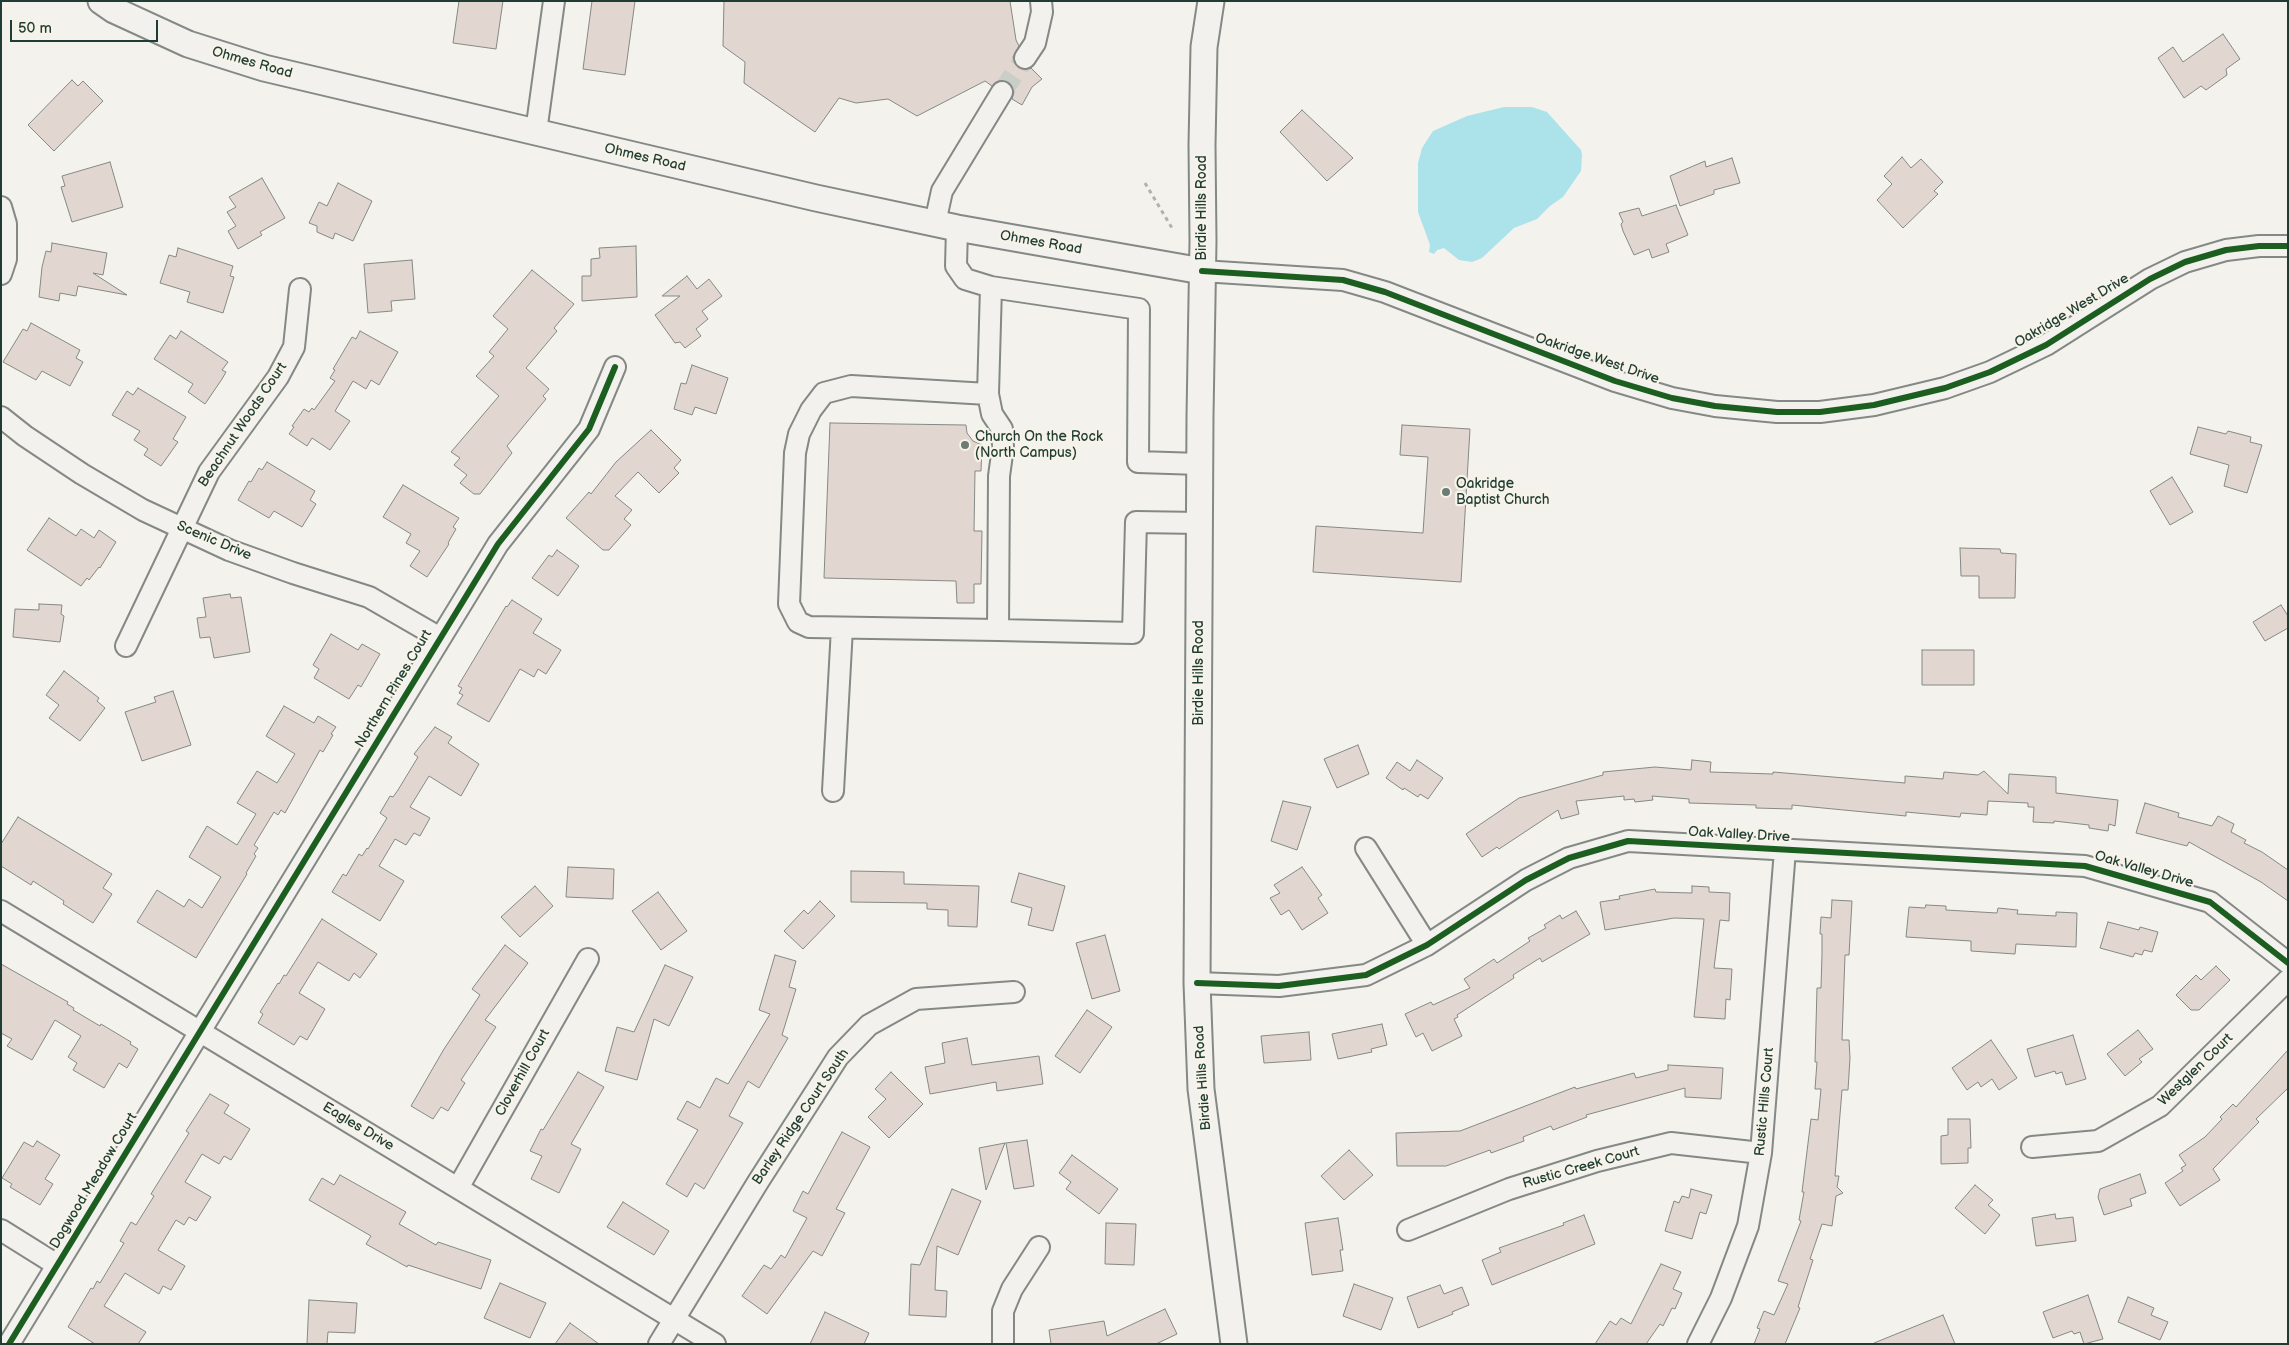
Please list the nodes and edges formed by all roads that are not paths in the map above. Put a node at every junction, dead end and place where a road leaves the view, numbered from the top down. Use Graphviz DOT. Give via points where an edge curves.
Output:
graph roads {
  1 [pos="100,1"];
  2 [pos="554,1"];
  3 [pos="1041,1"];
  4 [pos="1211,1"];
  5 [pos="1025,58"];
  6 [pos="1002,92"];
  7 [pos="536,132"];
  8 [pos="1,207"];
  9 [pos="946,226"];
  10 [pos="2288,246"];
  11 [pos="1202,270"];
  12 [pos="1,274"];
  13 [pos="991,287"];
  14 [pos="300,289"];
  15 [pos="615,367"];
  16 [pos="988,394"];
  17 [pos="1,417"];
  18 [pos="1200,464"];
  19 [pos="1200,523"];
  20 [pos="182,528"];
  21 [pos="842,628"];
  22 [pos="998,630"];
  23 [pos="440,638"];
  24 [pos="126,646"];
  25 [pos="833,791"];
  26 [pos="1366,848"];
  27 [pos="1784,850"];
  28 [pos="1,911"];
  29 [pos="1427,945"];
  30 [pos="588,959"];
  31 [pos="2288,963"];
  32 [pos="2288,980"];
  33 [pos="1198,983"];
  34 [pos="1014,992"];
  35 [pos="200,1031"];
  36 [pos="2032,1146"];
  37 [pos="1761,1154"];
  38 [pos="458,1188"];
  39 [pos="1,1230"];
  40 [pos="1408,1230"];
  41 [pos="1040,1247"];
  42 [pos="57,1265"];
  43 [pos="674,1318"];
  44 [pos="9,1344"];
  45 [pos="659,1344"];
  46 [pos="715,1344"];
  47 [pos="1002,1344"];
  48 [pos="1234,1344"];
  49 [pos="1698,1344"];
  1 -- 7 [label="main road, Ohmes Road" via="188,44 264,68"];
  2 -- 7 [label="street"];
  3 -- 5 [label="street" via="1042,12 1035,43"];
  4 -- 11 [label="main road, Birdie Hills Road" via="1204,48"];
  6 -- 9 [label="street" via="942,191"];
  7 -- 9 [label="main road, Ohmes Road"];
  8 -- 12 [label="street" via="6,232 6,258"];
  9 -- 11 [label="main road, Ohmes Road"];
  9 -- 13 [label="street" via="956,266 965,279"];
  10 -- 11 [label="street, Oakridge West Drive" via="2226,250 2185,262 2150,279 2046,345 1990,372 1945,388 1874,405 1820,412 1760,411 1672,398 1615,382 1386,292 1343,280"];
  11 -- 18 [label="main road, Birdie Hills Road"];
  13 -- 16 [label="street"];
  13 -- 18 [label="street" via="1139,309 1138,462"];
  14 -- 20 [label="street, Beachnut Woods Court" via="294,347 278,377 210,470"];
  15 -- 23 [label="street, Northern Pines Court" via="589,429 498,544"];
  16 -- 21 [label="street" via="851,386 824,393 811,410 799,434 795,453 789,604 798,622 809,628"];
  16 -- 22 [label="street" via="992,414 1002,429 1003,447 999,476"];
  17 -- 20 [label="street, Scenic Drive" via="82,474"];
  18 -- 19 [label="main road, Birdie Hills Road"];
  19 -- 22 [label="street" via="1136,522 1133,633"];
  19 -- 33 [label="main road, Birdie Hills Road"];
  20 -- 23 [label="street, Scenic Drive" via="229,550 369,597"];
  20 -- 24 [label="street, Beachnut Woods Court"];
  21 -- 22 [label="street"];
  21 -- 25 [label="street"];
  23 -- 35 [label="street, Northern Pines Court"];
  26 -- 29 [label="street"];
  27 -- 29 [label="street, Oak Valley Drive" via="1628,841 1569,858 1526,880"];
  27 -- 31 [label="street, Oak Valley Drive" via="2085,866 2210,902"];
  27 -- 37 [label="street, Rustic Hills Court"];
  28 -- 35 [label="street, Eagles Drive"];
  29 -- 33 [label="street, Oak Valley Drive" via="1366,975 1279,986"];
  30 -- 38 [label="street, Cloverhill Court"];
  32 -- 36 [label="street, Westglen Court" via="2160,1106 2098,1141"];
  33 -- 48 [label="main road, Birdie Hills Road" via="1201,1089"];
  34 -- 43 [label="street, Barley Ridge Court South" via="916,999 869,1026 838,1057"];
  35 -- 38 [label="street, Eagles Drive"];
  35 -- 42 [label="street, Dogwood Meadow Court"];
  37 -- 40 [label="street, Rustic Creek Court" via="1670,1143 1509,1189"];
  37 -- 49 [label="street, Rustic Hills Court" via="1748,1226 1721,1298"];
  38 -- 43 [label="street, Eagles Drive"];
  39 -- 42 [label="street"];
  41 -- 47 [label="street" via="1012,1289 1003,1310"];
  42 -- 44 [label="street, Dogwood Meadow Court"];
  43 -- 45 [label="street, Barley Ridge Court South"];
  43 -- 46 [label="street, Eagles Drive"];
}
